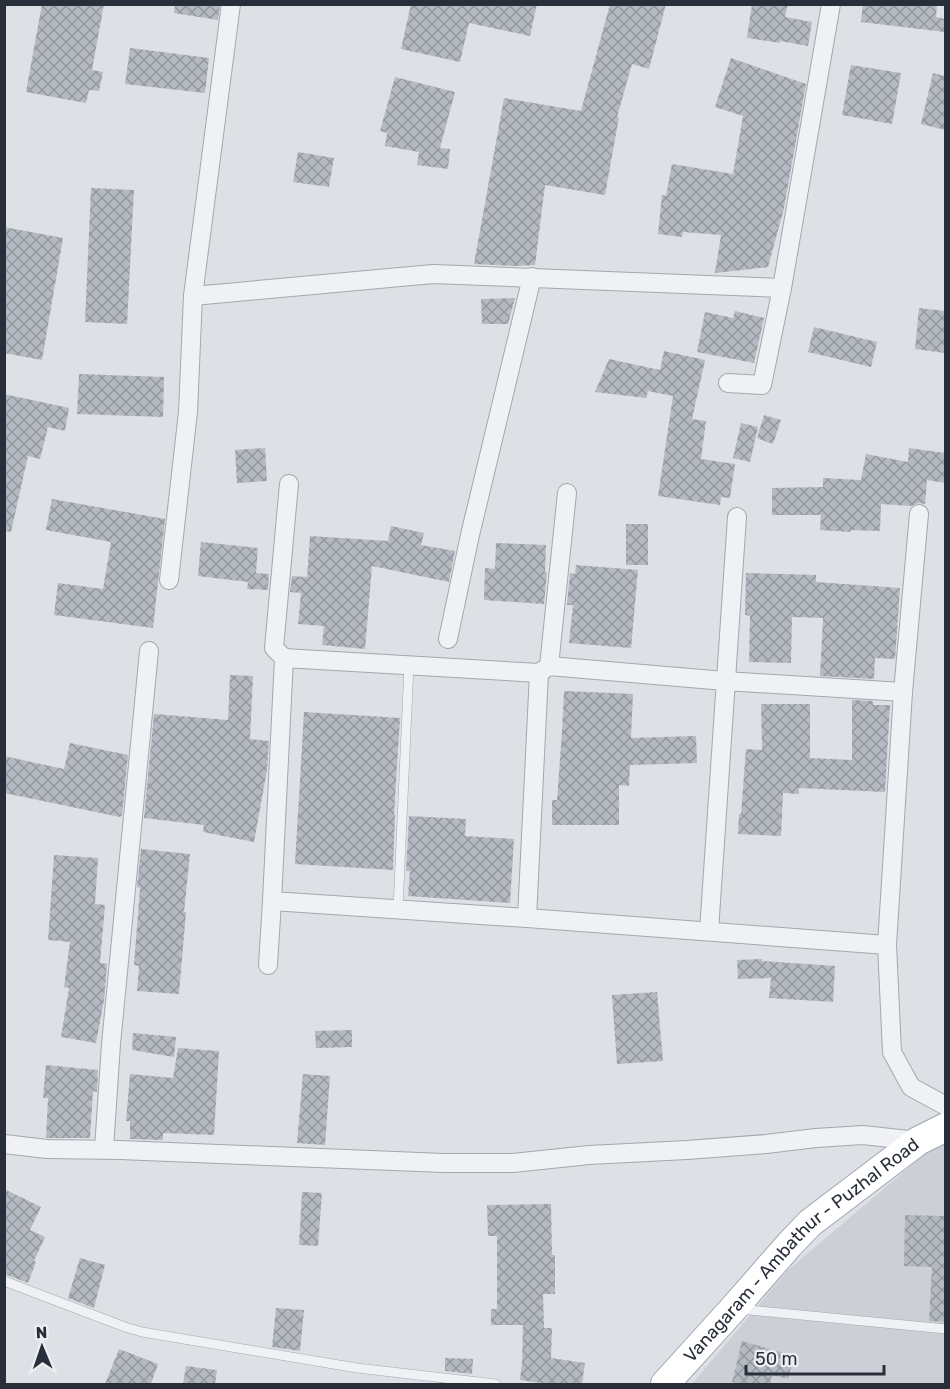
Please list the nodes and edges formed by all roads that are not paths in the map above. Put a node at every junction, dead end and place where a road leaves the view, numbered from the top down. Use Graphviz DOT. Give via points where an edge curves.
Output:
graph roads {
  1 [pos="231,4"];
  2 [pos="831,4"];
  3 [pos="532,278"];
  4 [pos="782,288"];
  5 [pos="194,296"];
  6 [pos="728,383"];
  7 [pos="289,483"];
  8 [pos="567,493"];
  9 [pos="919,514"];
  10 [pos="737,517"];
  11 [pos="168,580"];
  12 [pos="448,639"];
  13 [pos="149,651"];
  14 [pos="284,658"];
  15 [pos="409,665"];
  16 [pos="544,670"];
  17 [pos="725,681"];
  18 [pos="903,692"];
  19 [pos="272,901"];
  20 [pos="398,909"];
  21 [pos="527,918"];
  22 [pos="709,931"];
  23 [pos="887,945"];
  24 [pos="267,965"];
  25 [pos="945,1106"];
  26 [pos="945,1127"];
  27 [pos="918,1141"];
  28 [pos="4,1144"];
  29 [pos="104,1149"];
  30 [pos="4,1281"];
  31 [pos="733,1309"];
  32 [pos="945,1329"];
  33 [pos="496,1384"];
  34 [pos="665,1384"];
  1 -- 5 [label="street"];
  2 -- 4 [label="street"];
  3 -- 4 [label="street"];
  3 -- 5 [label="street" via="433,274"];
  3 -- 12 [label="street"];
  4 -- 6 [label="street" via="762,385"];
  5 -- 11 [label="street" via="188,412"];
  7 -- 14 [label="street" via="274,648"];
  8 -- 16 [label="street"];
  9 -- 18 [label="street"];
  10 -- 17 [label="street"];
  13 -- 29 [label="street"];
  14 -- 15 [label="street"];
  14 -- 19 [label="street"];
  15 -- 16 [label="street"];
  15 -- 20 [label="lane"];
  16 -- 17 [label="street"];
  16 -- 21 [label="street"];
  17 -- 18 [label="street"];
  17 -- 22 [label="street"];
  18 -- 23 [label="street"];
  19 -- 20 [label="street"];
  19 -- 24 [label="street"];
  20 -- 21 [label="street"];
  21 -- 22 [label="street"];
  22 -- 23 [label="street"];
  23 -- 25 [label="street" via="892,1052 911,1086"];
  26 -- 27 [label="main road, Vanagaram - Ambathur - Puzhal Road"];
  27 -- 29 [label="street" via="863,1135 513,1163"];
  27 -- 31 [label="main road, Vanagaram - Ambathur - Puzhal Road" via="810,1223"];
  28 -- 29 [label="street"];
  30 -- 33 [label="lane" via="142,1332 357,1368"];
  31 -- 32 [label="lane"];
  31 -- 34 [label="main road, Vanagaram - Ambathur - Puzhal Road"];
}
